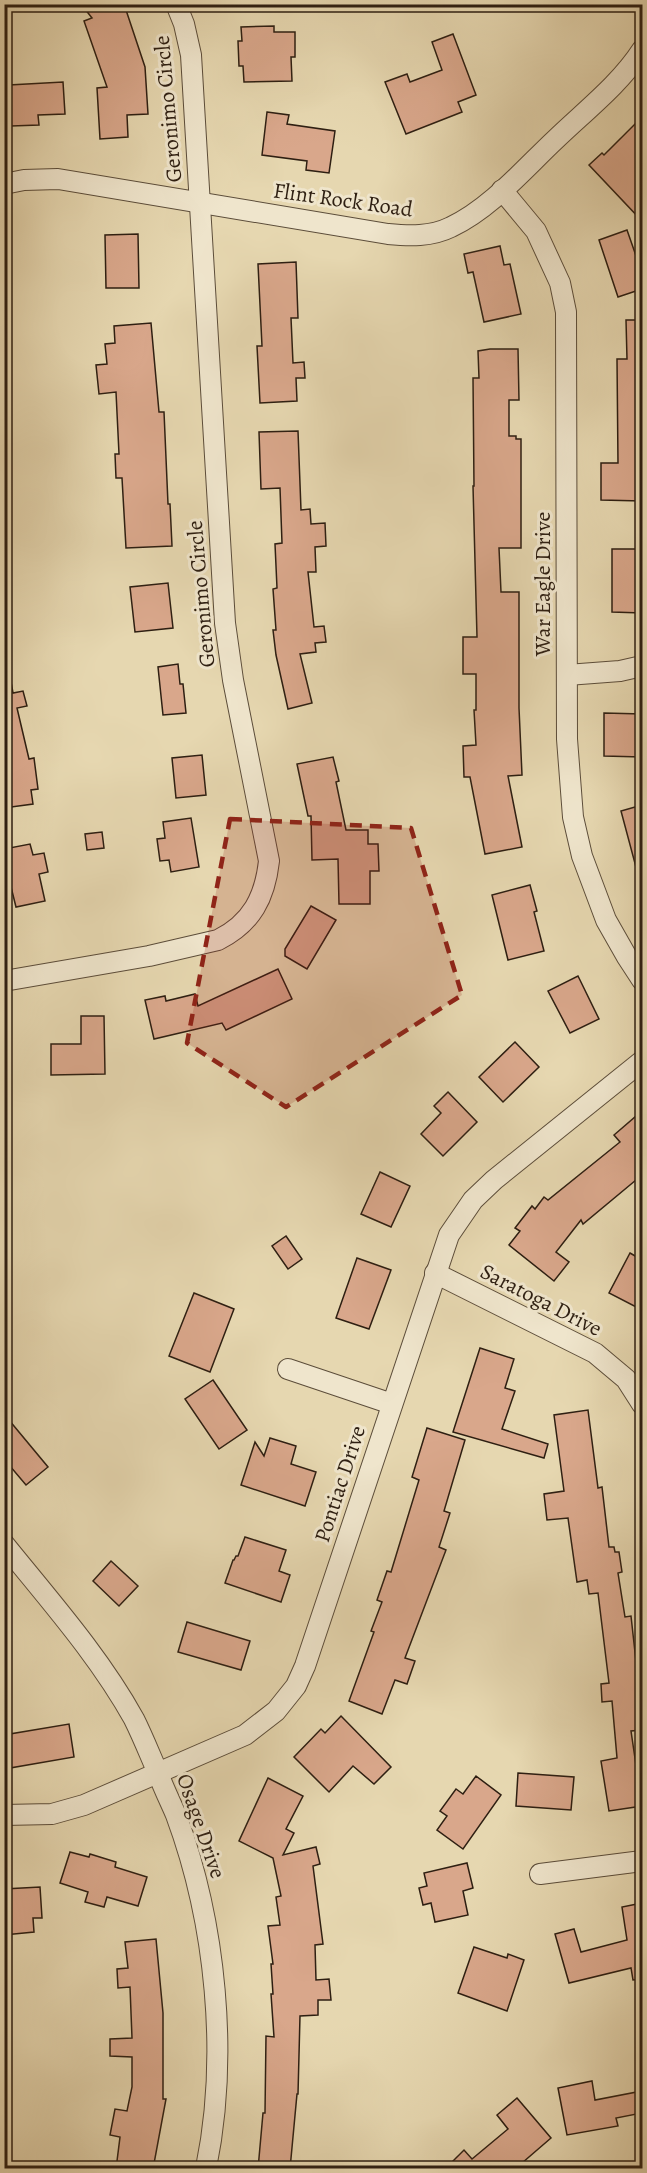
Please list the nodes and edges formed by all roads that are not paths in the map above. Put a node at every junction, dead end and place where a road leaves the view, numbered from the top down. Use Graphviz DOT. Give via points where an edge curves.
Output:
graph roads {
  1 [pos="176,4"];
  2 [pos="642,50"];
  3 [pos="4,184"];
  4 [pos="502,190"];
  5 [pos="200,202"];
  6 [pos="642,666"];
  7 [pos="567,675"];
  8 [pos="642,980"];
  9 [pos="4,981"];
  10 [pos="642,1061"];
  11 [pos="435,1273"];
  12 [pos="288,1369"];
  13 [pos="392,1404"];
  14 [pos="642,1404"];
  15 [pos="4,1544"];
  16 [pos="158,1774"];
  17 [pos="4,1815"];
  18 [pos="642,1861"];
  19 [pos="540,1874"];
  20 [pos="206,2169"];
  1 -- 5 [label="street, Geronimo Circle" via="191,55"];
  2 -- 4 [label="street, Flint Rock Road" via="619,79"];
  3 -- 5 [label="street, Flint Rock Road" via="58,179"];
  4 -- 5 [label="street, Flint Rock Road" via="451,228 413,236"];
  4 -- 7 [label="street, War Eagle Drive" via="536,231 560,283 566,312"];
  5 -- 9 [label="street, Geronimo Circle" via="225,623 269,861 267,882 262,897 243,923 219,940"];
  6 -- 7 [label="street"];
  7 -- 8 [label="street, War Eagle Drive" via="568,773 582,856 606,920"];
  10 -- 11 [label="street, Pontiac Drive" via="473,1200 449,1235"];
  11 -- 13 [label="street, Pontiac Drive"];
  11 -- 14 [label="street, Saratoga Drive" via="594,1353 626,1379"];
  12 -- 13 [label="street"];
  13 -- 16 [label="street, Pontiac Drive" via="296,1686 276,1711 245,1735"];
  15 -- 16 [label="street, Osage Drive" via="84,1643 117,1692"];
  16 -- 17 [label="street, Pontiac Drive" via="84,1806 52,1814"];
  16 -- 20 [label="street, Osage Drive" via="194,1871 210,1952 216,2076"];
  18 -- 19 [label="street"];
}
